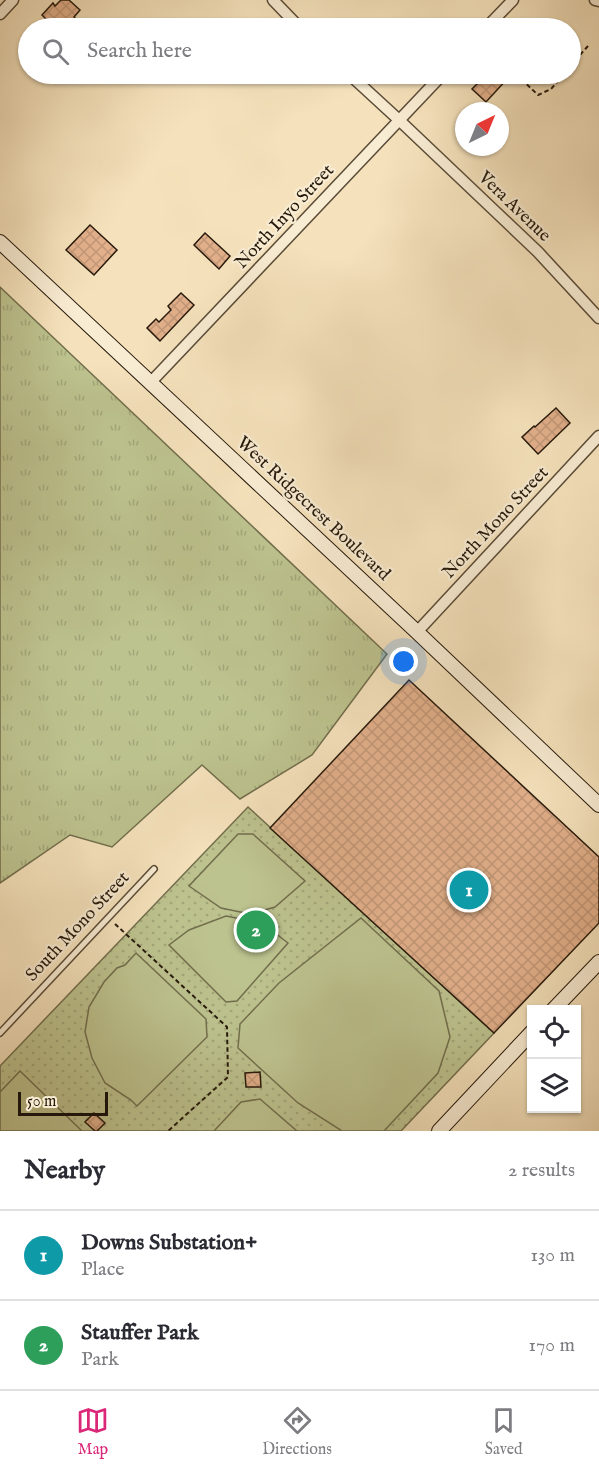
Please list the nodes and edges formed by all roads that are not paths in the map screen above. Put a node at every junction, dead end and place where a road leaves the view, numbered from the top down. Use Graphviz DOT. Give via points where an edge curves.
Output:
graph roads {
  1 [pos="13,0"];
  2 [pos="273,0"];
  3 [pos="513,0"];
  4 [pos="0,14"];
  5 [pos="290,18"];
  6 [pos="496,18"];
  7 [pos="360,84"];
  8 [pos="433,84"];
  9 [pos="399,120"];
  10 [pos="0,242"];
  11 [pos="599,318"];
  12 [pos="150,383"];
  13 [pos="599,436"];
  14 [pos="417,632"];
  15 [pos="599,805"];
  16 [pos="154,869"];
  17 [pos="599,962"];
  18 [pos="559,1005"];
  19 [pos="0,1033"];
  20 [pos="527,1036"];
  21 [pos="439,1131"];
  1 -- 4 [label="street"];
  2 -- 5 [label="street"];
  3 -- 6 [label="street"];
  7 -- 9 [label="street, Vera Avenue"];
  8 -- 9 [label="street, North Inyo Street"];
  9 -- 11 [label="street, Vera Avenue" via="538,252"];
  9 -- 12 [label="street, North Inyo Street"];
  10 -- 12 [label="street, West Ridgecrest Boulevard"];
  12 -- 14 [label="street, West Ridgecrest Boulevard"];
  13 -- 14 [label="street, North Mono Street"];
  14 -- 15 [label="street, West Ridgecrest Boulevard"];
  16 -- 19 [label="lane, South Mono Street"];
  17 -- 18 [label="street"];
  20 -- 21 [label="street"];
}
